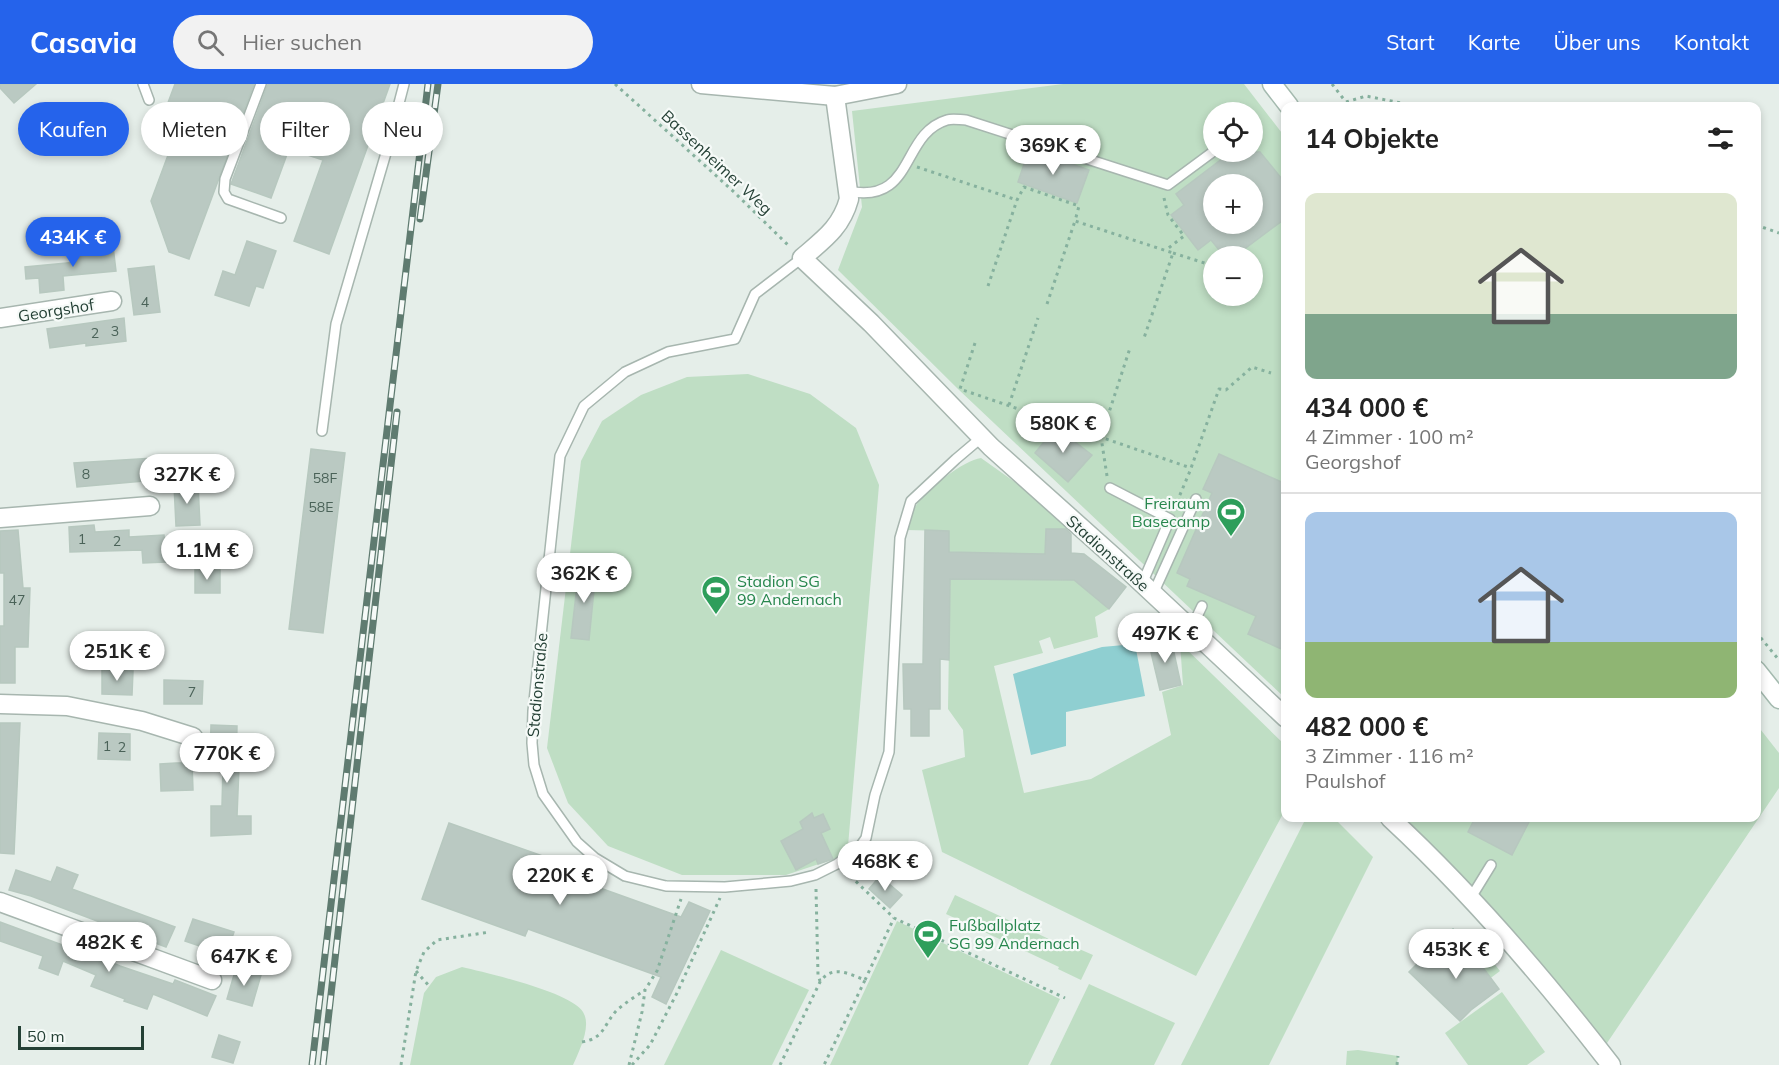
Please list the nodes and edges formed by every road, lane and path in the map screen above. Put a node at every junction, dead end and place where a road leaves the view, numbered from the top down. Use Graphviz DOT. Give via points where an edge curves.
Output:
graph roads {
  1 [pos="143,84"];
  2 [pos="261,84"];
  3 [pos="404,84"];
  4 [pos="615,84"];
  5 [pos="701,84"];
  6 [pos="897,84"];
  7 [pos="1272,84"];
  8 [pos="1332,84"];
  9 [pos="835,96"];
  10 [pos="149,100"];
  11 [pos="1286,102"];
  12 [pos="1346,102"];
  13 [pos="1396,102"];
  14 [pos="1203,159"];
  15 [pos="907,163"];
  16 [pos="1161,183"];
  17 [pos="848,191"];
  18 [pos="1017,200"];
  19 [pos="281,218"];
  20 [pos="1075,221"];
  21 [pos="1761,227"];
  22 [pos="1779,233"];
  23 [pos="1166,250"];
  24 [pos="1173,253"];
  25 [pos="802,258"];
  26 [pos="1203,263"];
  27 [pos="988,286"];
  28 [pos="112,301"];
  29 [pos="1047,304"];
  30 [pos="0,318"];
  31 [pos="1038,318"];
  32 [pos="1144,338"];
  33 [pos="975,343"];
  34 [pos="1130,348"];
  35 [pos="1271,373"];
  36 [pos="1009,405"];
  37 [pos="322,431"];
  38 [pos="982,437"];
  39 [pos="1101,437"];
  40 [pos="1191,468"];
  41 [pos="1110,488"];
  42 [pos="1196,499"];
  43 [pos="150,506"];
  44 [pos="0,518"];
  45 [pos="1170,519"];
  46 [pos="1148,589"];
  47 [pos="1202,606"];
  48 [pos="1191,629"];
  49 [pos="1761,638"];
  50 [pos="1779,660"];
  51 [pos="1761,676"];
  52 [pos="1779,699"];
  53 [pos="0,704"];
  54 [pos="1281,713"];
  55 [pos="193,737"];
  56 [pos="1394,822"];
  57 [pos="837,864"];
  58 [pos="1491,865"];
  59 [pos="815,875"];
  60 [pos="685,886"];
  61 [pos="725,887"];
  62 [pos="1469,897"];
  63 [pos="0,902"];
  64 [pos="894,918"];
  65 [pos="1494,920"];
  66 [pos="1452,929"];
  67 [pos="490,932"];
  68 [pos="1423,950"];
  69 [pos="1435,967"];
  70 [pos="416,971"];
  71 [pos="212,980"];
  72 [pos="865,980"];
  73 [pos="820,982"];
  74 [pos="429,986"];
  75 [pos="645,990"];
  76 [pos="1065,998"];
  77 [pos="582,1041"];
  78 [pos="1398,1056"];
  79 [pos="401,1065"];
  80 [pos="631,1065"];
  81 [pos="780,1065"];
  82 [pos="824,1065"];
  83 [pos="1397,1065"];
  84 [pos="1611,1065"];
  1 -- 10 [label="lane"];
  2 -- 19 [label="lane" via="225,179 224,192 228,199"];
  3 -- 37 [label="lane" via="336,324"];
  4 -- 25 [label="path, Bassenheimer Weg"];
  5 -- 9 [label="street"];
  6 -- 9 [label="street"];
  7 -- 11 [label="street"];
  8 -- 12 [label="path"];
  9 -- 17 [label="street, Stadionstraße"];
  12 -- 13 [label="path" via="1366,96"];
  14 -- 16 [label="lane" via="1168,185"];
  15 -- 16 [label="lane" via="925,134 937,124 949,119 966,120"];
  15 -- 17 [label="lane" via="887,188 864,195"];
  15 -- 18 [label="path"];
  16 -- 23 [label="path" via="1168,215 1184,236"];
  17 -- 25 [label="street, Stadionstraße" via="846,211 836,228"];
  18 -- 20 [label="path" via="1024,187 1079,206"];
  18 -- 27 [label="path"];
  20 -- 23 [label="path"];
  20 -- 29 [label="path"];
  21 -- 22 [label="path"];
  23 -- 24 [label="path"];
  24 -- 26 [label="path"];
  24 -- 32 [label="path"];
  25 -- 38 [label="street, Stadionstraße"];
  25 -- 60 [label="lane, Stadionstraße" via="755,294 735,339 668,352 625,372 584,406 560,456 533,711 534,765 543,794 559,819 595,858 625,876 666,886"];
  28 -- 30 [label="street, Georgshof"];
  31 -- 36 [label="path"];
  33 -- 36 [label="path" via="960,388"];
  34 -- 39 [label="path"];
  35 -- 40 [label="path" via="1252,367 1226,390 1219,389"];
  36 -- 39 [label="path"];
  38 -- 46 [label="street, Stadionstraße"];
  38 -- 57 [label="lane, Stadionstraße" via="911,501 900,538 889,752 866,838"];
  39 -- 40 [label="path"];
  39 -- 41 [label="path"];
  40 -- 45 [label="path"];
  41 -- 45 [label="lane"];
  42 -- 46 [label="lane"];
  43 -- 44 [label="street"];
  45 -- 46 [label="lane"];
  46 -- 48 [label="street, Stadionstraße"];
  47 -- 48 [label="lane"];
  48 -- 54 [label="street, Stadionstraße"];
  49 -- 50 [label="path"];
  51 -- 52 [label="street"];
  53 -- 55 [label="street" via="67,706"];
  56 -- 62 [label="street"];
  57 -- 59 [label="lane, Stadionstraße"];
  57 -- 64 [label="path"];
  58 -- 62 [label="lane"];
  59 -- 61 [label="lane, Stadionstraße"];
  59 -- 73 [label="path"];
  60 -- 61 [label="lane, Stadionstraße"];
  60 -- 75 [label="path" via="657,971"];
  61 -- 80 [label="path" via="650,1045"];
  62 -- 65 [label="street"];
  63 -- 71 [label="street"];
  64 -- 72 [label="path"];
  64 -- 76 [label="path"];
  65 -- 66 [label="path" via="1487,940 1468,953"];
  65 -- 84 [label="street"];
  67 -- 70 [label="path" via="437,940 424,952"];
  68 -- 69 [label="path"];
  70 -- 74 [label="path"];
  70 -- 79 [label="path"];
  72 -- 73 [label="path" via="842,971 831,972"];
  72 -- 82 [label="path"];
  73 -- 81 [label="path"];
  75 -- 77 [label="path" via="616,1011 594,1040"];
  75 -- 80 [label="path"];
  78 -- 83 [label="path"];
}
